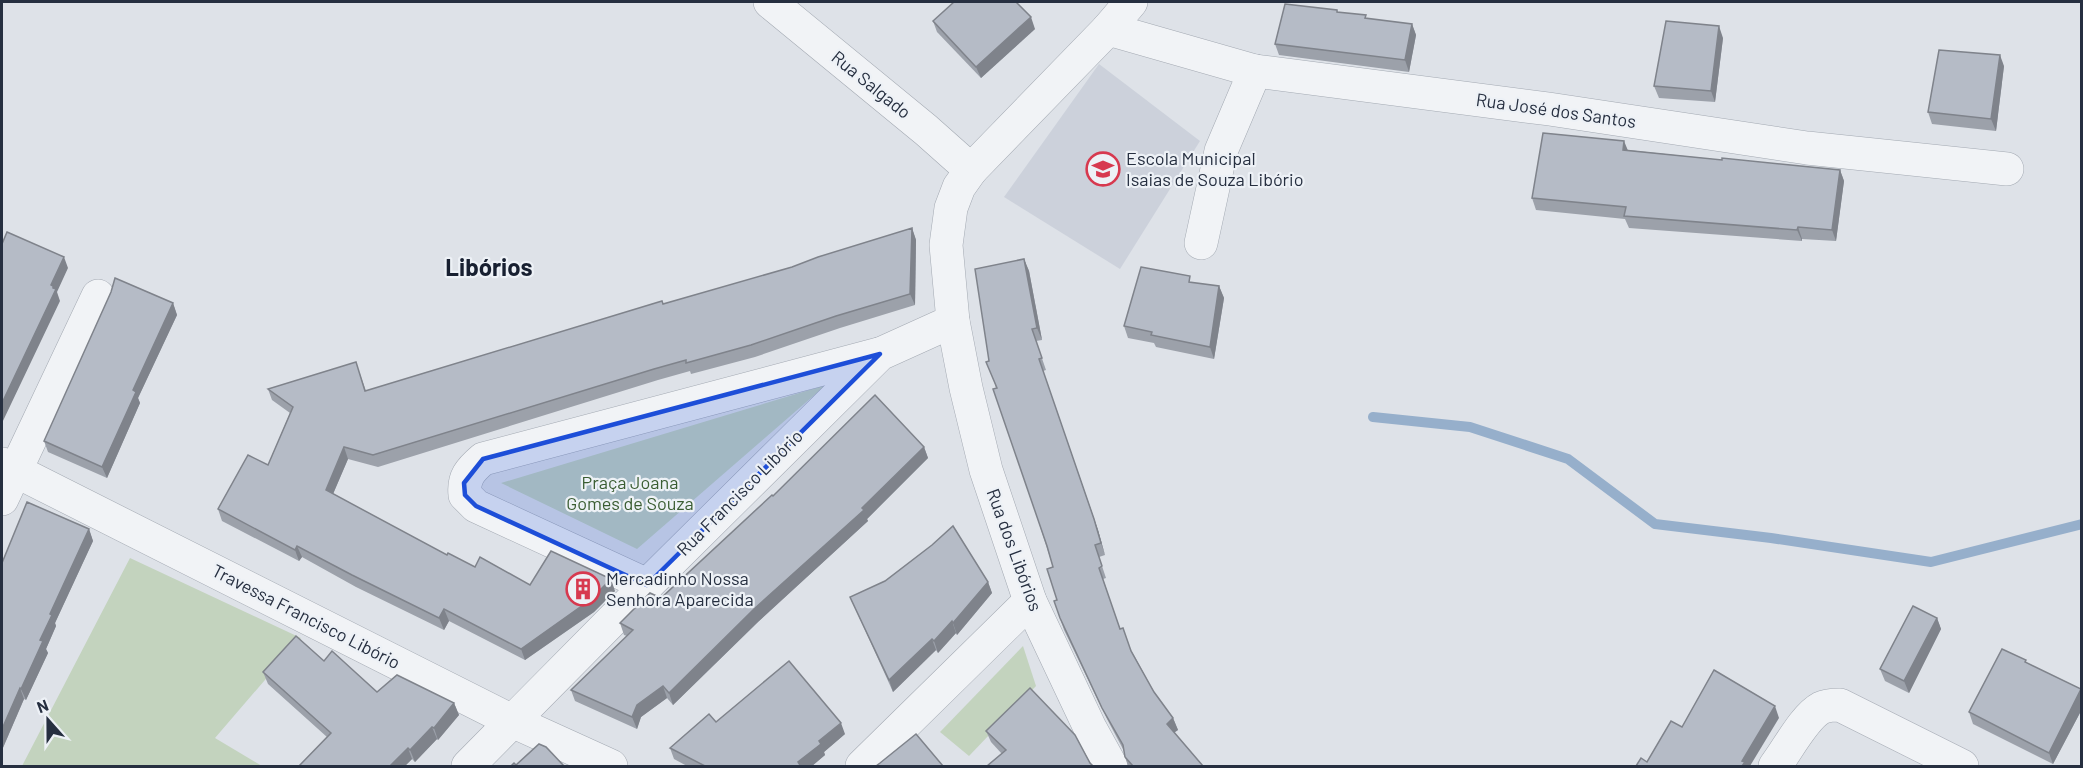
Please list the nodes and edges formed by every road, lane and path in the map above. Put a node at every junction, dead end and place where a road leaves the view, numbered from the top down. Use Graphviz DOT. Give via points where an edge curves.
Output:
graph roads {
  1 [pos="770,2"];
  2 [pos="1131,2"];
  3 [pos="1108,29"];
  4 [pos="1256,71"];
  5 [pos="2007,169"];
  6 [pos="971,170"];
  7 [pos="1201,243"];
  8 [pos="98,296"];
  9 [pos="953,321"];
  10 [pos="880,354"];
  11 [pos="6,478"];
  12 [pos="647,585"];
  13 [pos="1030,601"];
  14 [pos="512,721"];
  15 [pos="468,766"];
  16 [pos="611,766"];
  17 [pos="862,766"];
  18 [pos="1111,766"];
  19 [pos="1775,766"];
  20 [pos="1962,766"];
  1 -- 6 [label="street, Rua Salgado"];
  2 -- 3 [label="street, Rua dos Libórios"];
  3 -- 4 [label="street, Rua José dos Santos"];
  3 -- 6 [label="street, Rua dos Libórios"];
  4 -- 5 [label="street, Rua José dos Santos" via="1807,148"];
  4 -- 7 [label="street" via="1221,151"];
  6 -- 9 [label="street, Rua dos Libórios" via="951,208 946,245"];
  8 -- 11 [label="street"];
  9 -- 10 [label="street, Rua Francisco Libório"];
  9 -- 13 [label="street, Rua dos Libórios" via="986,470"];
  10 -- 12 [label="street, Rua Francisco Libório"];
  10 -- 12 [label="street" via="483,459 471,469 464,483 465,495 476,506"];
  11 -- 14 [label="street, Travessa Francisco Libório"];
  12 -- 14 [label="street, Rua Francisco Libório"];
  13 -- 17 [label="street"];
  13 -- 18 [label="street, Rua dos Libórios"];
  14 -- 15 [label="street, Rua Francisco Libório"];
  14 -- 16 [label="street, Travessa Francisco Libório"];
  19 -- 20 [label="street" via="1810,718 1828,705 1840,705"];
}
